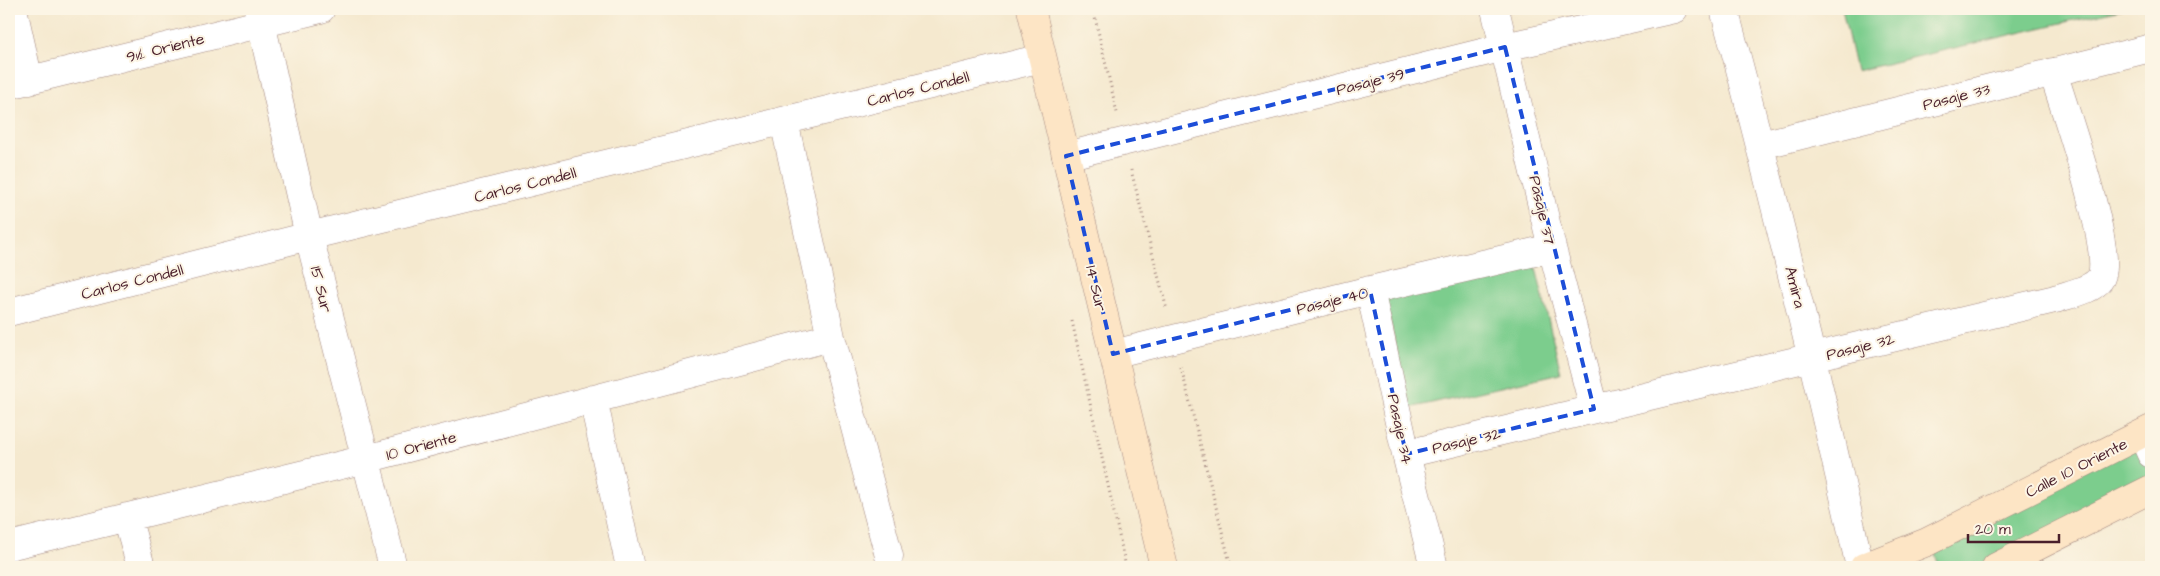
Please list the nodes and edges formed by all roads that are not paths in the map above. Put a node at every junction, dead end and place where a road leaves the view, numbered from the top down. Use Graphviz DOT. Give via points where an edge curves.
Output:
graph roads {
  1 [pos="13,9"];
  2 [pos="322,9"];
  3 [pos="1031,9"];
  4 [pos="1495,9"];
  5 [pos="1674,9"];
  6 [pos="1724,9"];
  7 [pos="259,16"];
  8 [pos="1505,47"];
  9 [pos="2151,48"];
  10 [pos="1042,58"];
  11 [pos="2053,72"];
  12 [pos="19,83"];
  13 [pos="784,121"];
  14 [pos="1761,145"];
  15 [pos="1066,156"];
  16 [pos="309,236"];
  17 [pos="1552,248"];
  18 [pos="1370,290"];
  19 [pos="9,312"];
  20 [pos="831,337"];
  21 [pos="1113,354"];
  22 [pos="1813,357"];
  23 [pos="593,399"];
  24 [pos="1594,410"];
  25 [pos="2148,439"];
  26 [pos="1406,454"];
  27 [pos="366,460"];
  28 [pos="2151,490"];
  29 [pos="127,517"];
  30 [pos="9,546"];
  31 [pos="889,556"];
  32 [pos="141,567"];
  33 [pos="392,567"];
  34 [pos="630,567"];
  35 [pos="1164,567"];
  36 [pos="1434,567"];
  37 [pos="1860,567"];
  38 [pos="1864,567"];
  39 [pos="1996,567"];
  1 -- 12 [label="street"];
  2 -- 7 [label="street, 9½ Oriente"];
  3 -- 10 [label="main road, 14 Sur"];
  4 -- 8 [label="street, Pasaje 37"];
  5 -- 8 [label="street, Pasaje 39"];
  6 -- 14 [label="street, Amira"];
  7 -- 12 [label="street, 9½ Oriente"];
  7 -- 16 [label="street, 15 Sur"];
  8 -- 15 [label="street, Pasaje 39"];
  8 -- 17 [label="street, Pasaje 37"];
  9 -- 11 [label="street, Pasaje 33"];
  10 -- 13 [label="street, Carlos Condell"];
  10 -- 15 [label="main road, 14 Sur"];
  11 -- 14 [label="street, Pasaje 33"];
  11 -- 22 [label="street, Pasaje 32" via="2096,214 2104,265 2102,278 2092,286 2055,299"];
  13 -- 16 [label="street, Carlos Condell"];
  13 -- 20 [label="street"];
  14 -- 22 [label="street, Amira"];
  15 -- 21 [label="main road, 14 Sur"];
  16 -- 19 [label="street, Carlos Condell"];
  16 -- 27 [label="street, 15 Sur"];
  17 -- 18 [label="street, Pasaje 40"];
  17 -- 24 [label="street, Pasaje 37"];
  18 -- 21 [label="street, Pasaje 40"];
  18 -- 26 [label="street, Pasaje 34"];
  20 -- 23 [label="street, 10 Oriente"];
  20 -- 31 [label="street"];
  21 -- 35 [label="main road, 14 Sur"];
  22 -- 24 [label="street, Pasaje 32"];
  22 -- 37 [label="street, Amira"];
  23 -- 27 [label="street, 10 Oriente"];
  23 -- 34 [label="street"];
  24 -- 26 [label="street, Pasaje 32"];
  25 -- 38 [label="main road, Calle 10 Oriente" via="1927,542"];
  26 -- 36 [label="street, Pasaje 34"];
  27 -- 29 [label="street, 10 Oriente"];
  27 -- 33 [label="street, 15 Sur"];
  28 -- 39 [label="main road"];
  29 -- 30 [label="street, 10 Oriente"];
  29 -- 32 [label="street"];
}
